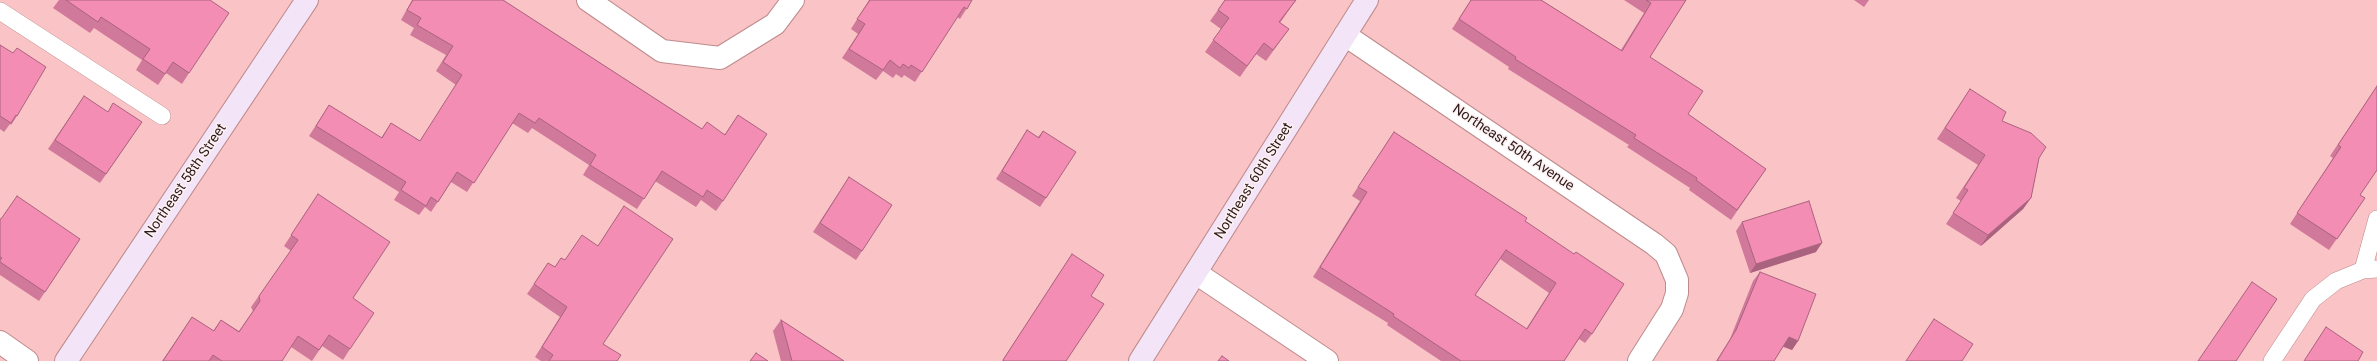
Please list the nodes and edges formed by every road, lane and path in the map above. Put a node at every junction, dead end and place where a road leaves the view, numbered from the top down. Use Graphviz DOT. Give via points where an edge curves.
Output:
graph roads {
  1 [pos="307,0"];
  2 [pos="588,0"];
  3 [pos="793,0"];
  4 [pos="1367,0"];
  5 [pos="0,11"];
  6 [pos="1345,35"];
  7 [pos="162,116"];
  8 [pos="2377,219"];
  9 [pos="2370,269"];
  10 [pos="1196,273"];
  11 [pos="0,342"];
  12 [pos="28,361"];
  13 [pos="66,361"];
  14 [pos="1140,361"];
  15 [pos="1327,361"];
  16 [pos="1639,361"];
  17 [pos="2272,361"];
  1 -- 13 [label="street, Northeast 58th Street"];
  2 -- 3 [label="street" via="662,51 720,58 775,24"];
  4 -- 6 [label="street, Northeast 60th Street"];
  5 -- 7 [label="lane"];
  6 -- 10 [label="street, Northeast 60th Street"];
  6 -- 16 [label="street, Northeast 50th Avenue" via="1666,254 1674,268 1677,293 1672,309"];
  8 -- 9 [label="lane"];
  9 -- 17 [label="lane" via="2336,281 2313,299"];
  10 -- 14 [label="street, Northeast 60th Street"];
  10 -- 15 [label="street"];
  11 -- 12 [label="street"];
}
